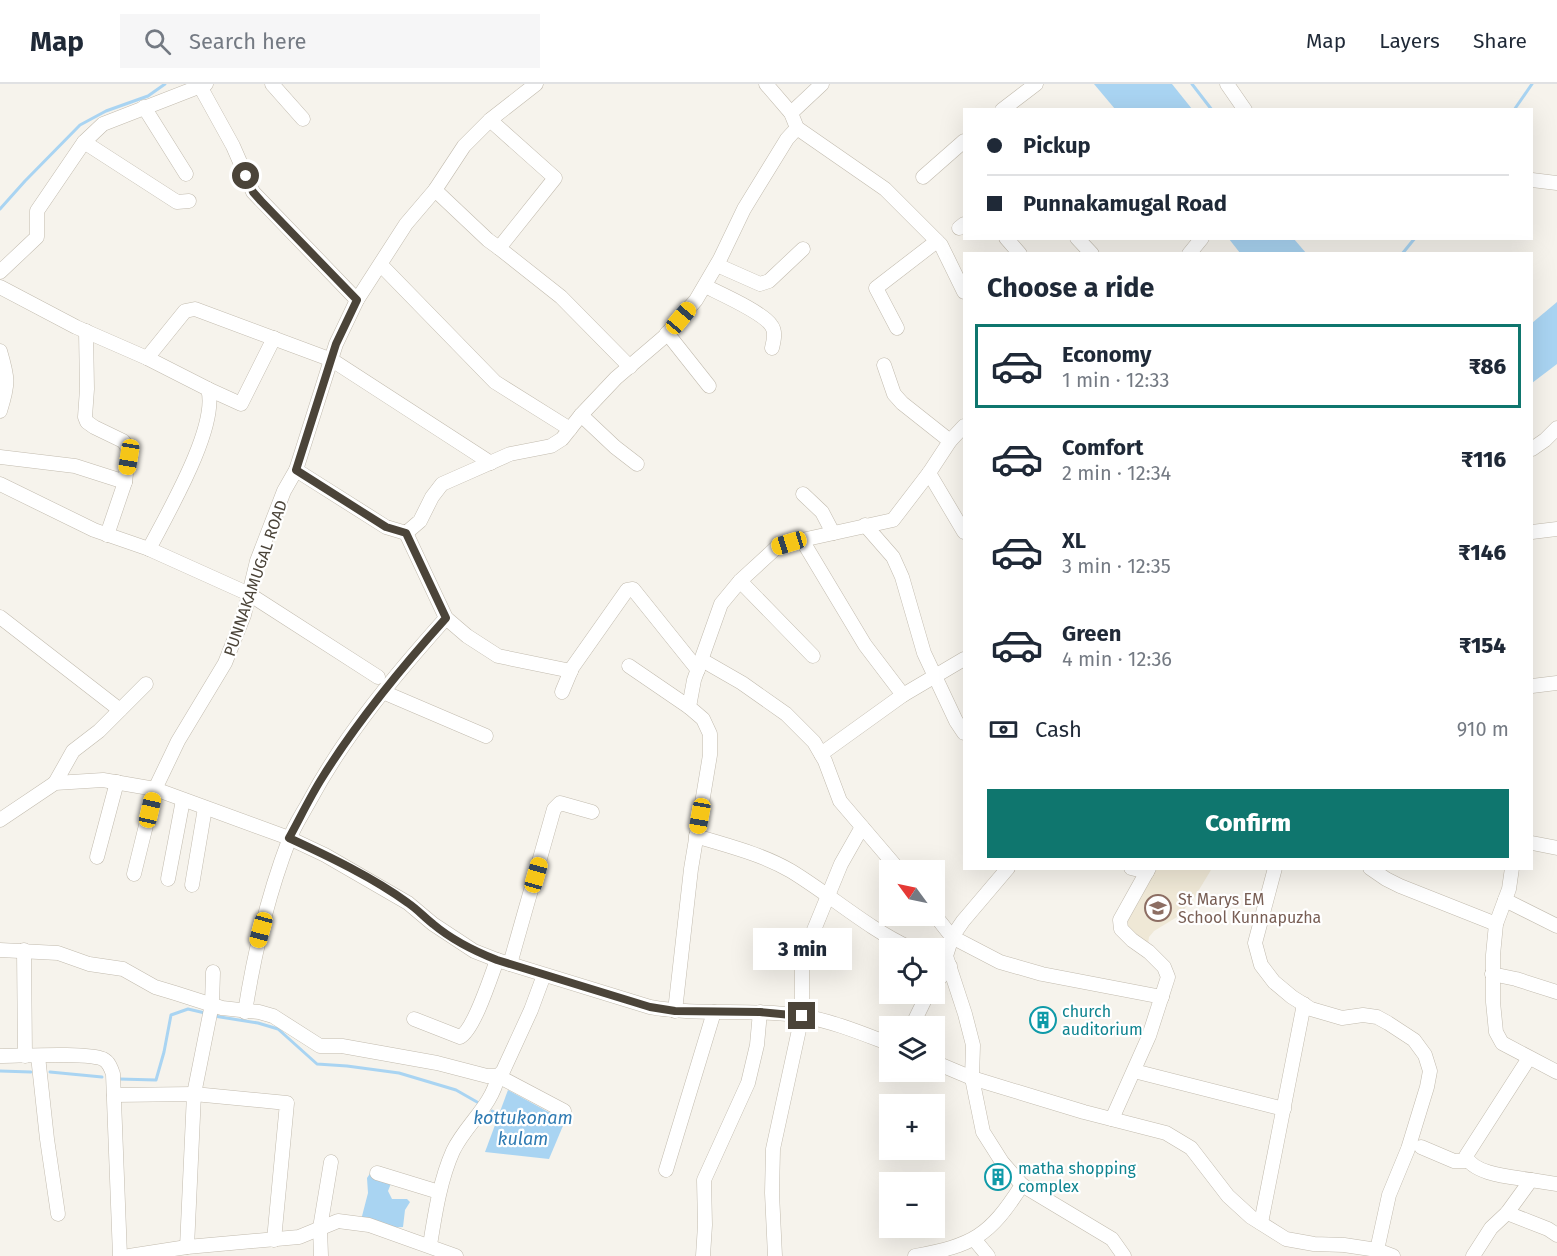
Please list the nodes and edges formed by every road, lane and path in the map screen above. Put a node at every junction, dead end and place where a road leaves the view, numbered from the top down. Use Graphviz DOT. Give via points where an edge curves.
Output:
graph roads {
  1 [pos="272,84"];
  2 [pos="536,84"];
  3 [pos="766,84"];
  4 [pos="822,84"];
  5 [pos="1036,84"];
  6 [pos="1227,84"];
  7 [pos="204,86"];
  8 [pos="1017,105"];
  9 [pos="144,107"];
  10 [pos="1244,108"];
  11 [pos="791,112"];
  12 [pos="303,119"];
  13 [pos="490,120"];
  14 [pos="797,128"];
  15 [pos="84,142"];
  16 [pos="963,142"];
  17 [pos="186,174"];
  18 [pos="922,177"];
  19 [pos="1533,180"];
  20 [pos="1557,183"];
  21 [pos="435,190"];
  22 [pos="189,201"];
  23 [pos="1008,240"];
  24 [pos="1079,240"];
  25 [pos="1200,240"];
  26 [pos="937,241"];
  27 [pos="500,248"];
  28 [pos="803,249"];
  29 [pos="1018,252"];
  30 [pos="1090,252"];
  31 [pos="1191,252"];
  32 [pos="381,265"];
  33 [pos="717,266"];
  34 [pos="0,272"];
  35 [pos="705,286"];
  36 [pos="0,287"];
  37 [pos="963,290"];
  38 [pos="357,300"];
  39 [pos="897,328"];
  40 [pos="86,331"];
  41 [pos="667,333"];
  42 [pos="274,338"];
  43 [pos="772,348"];
  44 [pos="0,351"];
  45 [pos="147,358"];
  46 [pos="332,360"];
  47 [pos="884,365"];
  48 [pos="630,367"];
  49 [pos="709,386"];
  50 [pos="208,389"];
  51 [pos="0,411"];
  52 [pos="581,415"];
  53 [pos="963,427"];
  54 [pos="1557,428"];
  55 [pos="570,429"];
  56 [pos="950,441"];
  57 [pos="1533,448"];
  58 [pos="0,457"];
  59 [pos="490,464"];
  60 [pos="637,464"];
  61 [pos="296,470"];
  62 [pos="929,473"];
  63 [pos="125,482"];
  64 [pos="0,484"];
  65 [pos="803,494"];
  66 [pos="865,525"];
  67 [pos="1557,529"];
  68 [pos="963,530"];
  69 [pos="1533,532"];
  70 [pos="406,533"];
  71 [pos="833,533"];
  72 [pos="108,535"];
  73 [pos="802,540"];
  74 [pos="149,549"];
  75 [pos="740,581"];
  76 [pos="249,594"];
  77 [pos="0,617"];
  78 [pos="446,618"];
  79 [pos="813,656"];
  80 [pos="963,661"];
  81 [pos="700,665"];
  82 [pos="629,666"];
  83 [pos="571,671"];
  84 [pos="935,676"];
  85 [pos="378,677"];
  86 [pos="1557,682"];
  87 [pos="146,684"];
  88 [pos="1533,686"];
  89 [pos="383,692"];
  90 [pos="562,692"];
  91 [pos="903,695"];
  92 [pos="689,707"];
  93 [pos="120,710"];
  94 [pos="963,732"];
  95 [pos="486,736"];
  96 [pos="821,754"];
  97 [pos="117,782"];
  98 [pos="55,783"];
  99 [pos="155,789"];
  100 [pos="183,800"];
  101 [pos="205,808"];
  102 [pos="592,812"];
  103 [pos="0,820"];
  104 [pos="862,827"];
  105 [pos="696,836"];
  106 [pos="289,838"];
  107 [pos="1533,843"];
  108 [pos="1557,848"];
  109 [pos="97,857"];
  110 [pos="890,860"];
  111 [pos="1006,870"];
  112 [pos="1148,870"];
  113 [pos="1274,870"];
  114 [pos="1373,870"];
  115 [pos="1512,870"];
  116 [pos="134,874"];
  117 [pos="168,879"];
  118 [pos="192,885"];
  119 [pos="829,895"];
  120 [pos="1505,900"];
  121 [pos="1496,924"];
  122 [pos="943,926"];
  123 [pos="1557,926"];
  124 [pos="952,937"];
  125 [pos="892,938"];
  126 [pos="0,950"];
  127 [pos="24,950"];
  128 [pos="945,953"];
  129 [pos="504,962"];
  130 [pos="945,963"];
  131 [pos="213,972"];
  132 [pos="1492,974"];
  133 [pos="544,975"];
  134 [pos="1557,992"];
  135 [pos="1162,997"];
  136 [pos="212,1004"];
  137 [pos="1304,1004"];
  138 [pos="675,1011"];
  139 [pos="245,1012"];
  140 [pos="714,1012"];
  141 [pos="760,1012"];
  142 [pos="802,1016"];
  143 [pos="414,1019"];
  144 [pos="879,1040"];
  145 [pos="0,1056"];
  146 [pos="32,1056"];
  147 [pos="1529,1058"];
  148 [pos="945,1067"];
  149 [pos="1134,1071"];
  150 [pos="1557,1072"];
  151 [pos="498,1076"];
  152 [pos="972,1078"];
  153 [pos="194,1094"];
  154 [pos="114,1095"];
  155 [pos="1284,1109"];
  156 [pos="564,1111"];
  157 [pos="1112,1119"];
  158 [pos="1421,1147"];
  159 [pos="1468,1161"];
  160 [pos="332,1162"];
  161 [pos="666,1170"];
  162 [pos="377,1173"];
  163 [pos="1531,1180"];
  164 [pos="1557,1184"];
  165 [pos="1022,1185"];
  166 [pos="439,1192"];
  167 [pos="1507,1213"];
  168 [pos="58,1214"];
  169 [pos="1261,1223"];
  170 [pos="320,1228"];
  171 [pos="1557,1235"];
  172 [pos="974,1239"];
  173 [pos="274,1240"];
  174 [pos="187,1247"];
  175 [pos="221,1250"];
  176 [pos="434,1250"];
  177 [pos="1311,1250"];
  178 [pos="1377,1250"];
  179 [pos="120,1256"];
  180 [pos="129,1256"];
  181 [pos="321,1256"];
  182 [pos="456,1256"];
  183 [pos="703,1256"];
  184 [pos="775,1256"];
  185 [pos="915,1256"];
  186 [pos="988,1256"];
  187 [pos="1124,1256"];
  188 [pos="1393,1256"];
  189 [pos="1473,1256"];
  1 -- 12 [label="street"];
  2 -- 13 [label="street, PUNNAKAMUGAL ROAD"];
  3 -- 11 [label="street"];
  4 -- 11 [label="street"];
  5 -- 8 [label="street"];
  6 -- 10 [label="street"];
  7 -- 9 [label="street"];
  7 -- 38 [label="street" via="253,192"];
  9 -- 15 [label="street" via="103,124"];
  9 -- 17 [label="street"];
  11 -- 14 [label="street"];
  13 -- 21 [label="street, PUNNAKAMUGAL ROAD" via="464,146"];
  13 -- 27 [label="street" via="555,178"];
  14 -- 26 [label="street" via="885,189"];
  14 -- 33 [label="street" via="744,209"];
  15 -- 22 [label="street" via="177,202"];
  15 -- 34 [label="street" via="37,212 37,237"];
  16 -- 18 [label="street"];
  19 -- 20 [label="street"];
  21 -- 27 [label="street"];
  21 -- 32 [label="street, PUNNAKAMUGAL ROAD" via="406,224"];
  23 -- 29 [label="street"];
  24 -- 30 [label="street"];
  25 -- 31 [label="street"];
  26 -- 37 [label="street"];
  26 -- 39 [label="street" via="876,288"];
  27 -- 48 [label="street" via="561,297"];
  28 -- 33 [label="street" via="769,281 760,284"];
  32 -- 38 [label="street, PUNNAKAMUGAL ROAD"];
  32 -- 55 [label="street" via="495,382"];
  33 -- 35 [label="street"];
  35 -- 41 [label="street"];
  35 -- 43 [label="street" via="772,325"];
  36 -- 40 [label="street"];
  38 -- 46 [label="street, PUNNAKAMUGAL ROAD"];
  40 -- 45 [label="street"];
  40 -- 63 [label="street" via="85,417 127,446"];
  41 -- 48 [label="street"];
  41 -- 49 [label="street"];
  42 -- 45 [label="street" via="195,309 185,311"];
  42 -- 46 [label="street"];
  42 -- 50 [label="street" via="242,404"];
  44 -- 51 [label="street" via="8,377"];
  45 -- 50 [label="street"];
  46 -- 59 [label="street"];
  46 -- 61 [label="street, PUNNAKAMUGAL ROAD"];
  47 -- 56 [label="street" via="894,394"];
  48 -- 52 [label="street"];
  50 -- 74 [label="street" via="211,400 199,446"];
  52 -- 55 [label="street"];
  52 -- 60 [label="street"];
  53 -- 56 [label="street"];
  54 -- 57 [label="street"];
  55 -- 59 [label="street" via="551,446 510,454"];
  56 -- 62 [label="street"];
  58 -- 63 [label="street" via="75,466"];
  59 -- 70 [label="street" via="442,484 420,520"];
  61 -- 70 [label="street" via="386,527"];
  61 -- 76 [label="street, PUNNAKAMUGAL ROAD" via="257,561"];
  62 -- 66 [label="street" via="893,520"];
  62 -- 68 [label="street"];
  63 -- 72 [label="street"];
  64 -- 72 [label="street"];
  65 -- 71 [label="street" via="822,512"];
  66 -- 71 [label="street"];
  66 -- 84 [label="street" via="893,557"];
  67 -- 69 [label="street"];
  70 -- 78 [label="street"];
  71 -- 73 [label="street"];
  72 -- 74 [label="street"];
  73 -- 75 [label="street" via="777,547"];
  73 -- 91 [label="street" via="865,645"];
  74 -- 76 [label="street"];
  75 -- 79 [label="street"];
  75 -- 81 [label="street" via="721,604"];
  76 -- 85 [label="street"];
  76 -- 99 [label="street, PUNNAKAMUGAL ROAD" via="225,663 178,741"];
  77 -- 93 [label="street"];
  78 -- 83 [label="street" via="498,656"];
  78 -- 89 [label="street"];
  80 -- 84 [label="street"];
  81 -- 83 [label="street" via="633,589 620,598"];
  81 -- 92 [label="street"];
  81 -- 96 [label="street" via="742,683 786,714"];
  82 -- 92 [label="street"];
  83 -- 90 [label="street"];
  84 -- 91 [label="street"];
  84 -- 94 [label="street"];
  86 -- 88 [label="street"];
  87 -- 93 [label="street"];
  89 -- 95 [label="street"];
  89 -- 106 [label="street" via="322,778"];
  91 -- 96 [label="street"];
  92 -- 105 [label="street" via="704,719 710,734"];
  93 -- 98 [label="street" via="73,752"];
  96 -- 104 [label="street" via="840,801"];
  97 -- 98 [label="street"];
  97 -- 99 [label="street"];
  97 -- 109 [label="street"];
  98 -- 103 [label="street"];
  99 -- 100 [label="street"];
  99 -- 116 [label="street, PUNNAKAMUGAL ROAD"];
  100 -- 101 [label="street"];
  100 -- 117 [label="street"];
  101 -- 106 [label="street"];
  101 -- 118 [label="street"];
  102 -- 129 [label="street" via="560,803 554,809"];
  104 -- 110 [label="street"];
  104 -- 119 [label="street"];
  105 -- 119 [label="street" via="760,856"];
  105 -- 138 [label="street"];
  106 -- 129 [label="street" via="392,893 474,951"];
  106 -- 139 [label="street" via="252,964"];
  107 -- 108 [label="street"];
  111 -- 124 [label="street"];
  112 -- 135 [label="street" via="1120,920 1121,929 1164,967 1168,977"];
  113 -- 137 [label="street" via="1255,943 1261,965 1275,982"];
  114 -- 121 [label="street" via="1393,883"];
  115 -- 120 [label="street"];
  119 -- 125 [label="street"];
  119 -- 142 [label="street" via="802,965"];
  120 -- 121 [label="street"];
  120 -- 123 [label="street"];
  121 -- 132 [label="street"];
  122 -- 124 [label="street"];
  124 -- 128 [label="street"];
  124 -- 135 [label="street" via="1000,962 1042,974"];
  126 -- 127 [label="street"];
  127 -- 136 [label="street" via="58,953 89,964 123,969 155,987"];
  127 -- 146 [label="street"];
  129 -- 133 [label="street"];
  129 -- 143 [label="street" via="464,1035 460,1037"];
  130 -- 152 [label="street" via="973,1045"];
  131 -- 136 [label="street"];
  132 -- 134 [label="street"];
  132 -- 147 [label="street" via="1498,1038"];
  133 -- 138 [label="street"];
  133 -- 151 [label="street"];
  135 -- 149 [label="street"];
  136 -- 139 [label="street"];
  136 -- 153 [label="street"];
  137 -- 155 [label="street"];
  137 -- 178 [label="street" via="1342,1018 1377,1017 1414,1040 1430,1071 1408,1149 1389,1196"];
  138 -- 140 [label="street"];
  139 -- 151 [label="street" via="273,1016 320,1046"];
  140 -- 141 [label="street"];
  140 -- 161 [label="street"];
  141 -- 142 [label="street"];
  141 -- 183 [label="street" via="748,1083 704,1180"];
  142 -- 144 [label="street"];
  142 -- 184 [label="street" via="773,1149"];
  145 -- 146 [label="street"];
  146 -- 154 [label="street" via="103,1059 110,1064"];
  146 -- 168 [label="street"];
  147 -- 150 [label="street"];
  147 -- 159 [label="street" via="1466,1156"];
  148 -- 152 [label="street"];
  149 -- 155 [label="street"];
  149 -- 157 [label="street"];
  151 -- 156 [label="street"];
  151 -- 166 [label="street" via="492,1095 454,1150"];
  152 -- 157 [label="street"];
  152 -- 165 [label="street" via="983,1132"];
  153 -- 154 [label="street"];
  153 -- 173 [label="street" via="287,1103"];
  153 -- 174 [label="street"];
  154 -- 179 [label="street"];
  155 -- 169 [label="street"];
  157 -- 169 [label="street" via="1167,1133 1191,1148 1228,1196"];
  158 -- 159 [label="street" via="1454,1161"];
  159 -- 163 [label="street" via="1497,1175"];
  160 -- 170 [label="street"];
  162 -- 166 [label="street"];
  163 -- 164 [label="street"];
  163 -- 167 [label="street"];
  165 -- 172 [label="street" via="987,1231"];
  165 -- 187 [label="street" via="1112,1239"];
  166 -- 176 [label="street"];
  167 -- 171 [label="street"];
  167 -- 189 [label="street" via="1491,1228"];
  169 -- 177 [label="street"];
  170 -- 173 [label="street" via="299,1237"];
  170 -- 176 [label="street" via="339,1221 369,1225"];
  170 -- 181 [label="street"];
  172 -- 185 [label="street"];
  172 -- 186 [label="street"];
  173 -- 175 [label="street"];
  174 -- 175 [label="street"];
  174 -- 180 [label="street"];
  176 -- 182 [label="street"];
  177 -- 178 [label="street" via="1344,1245"];
  178 -- 188 [label="street"];
}
